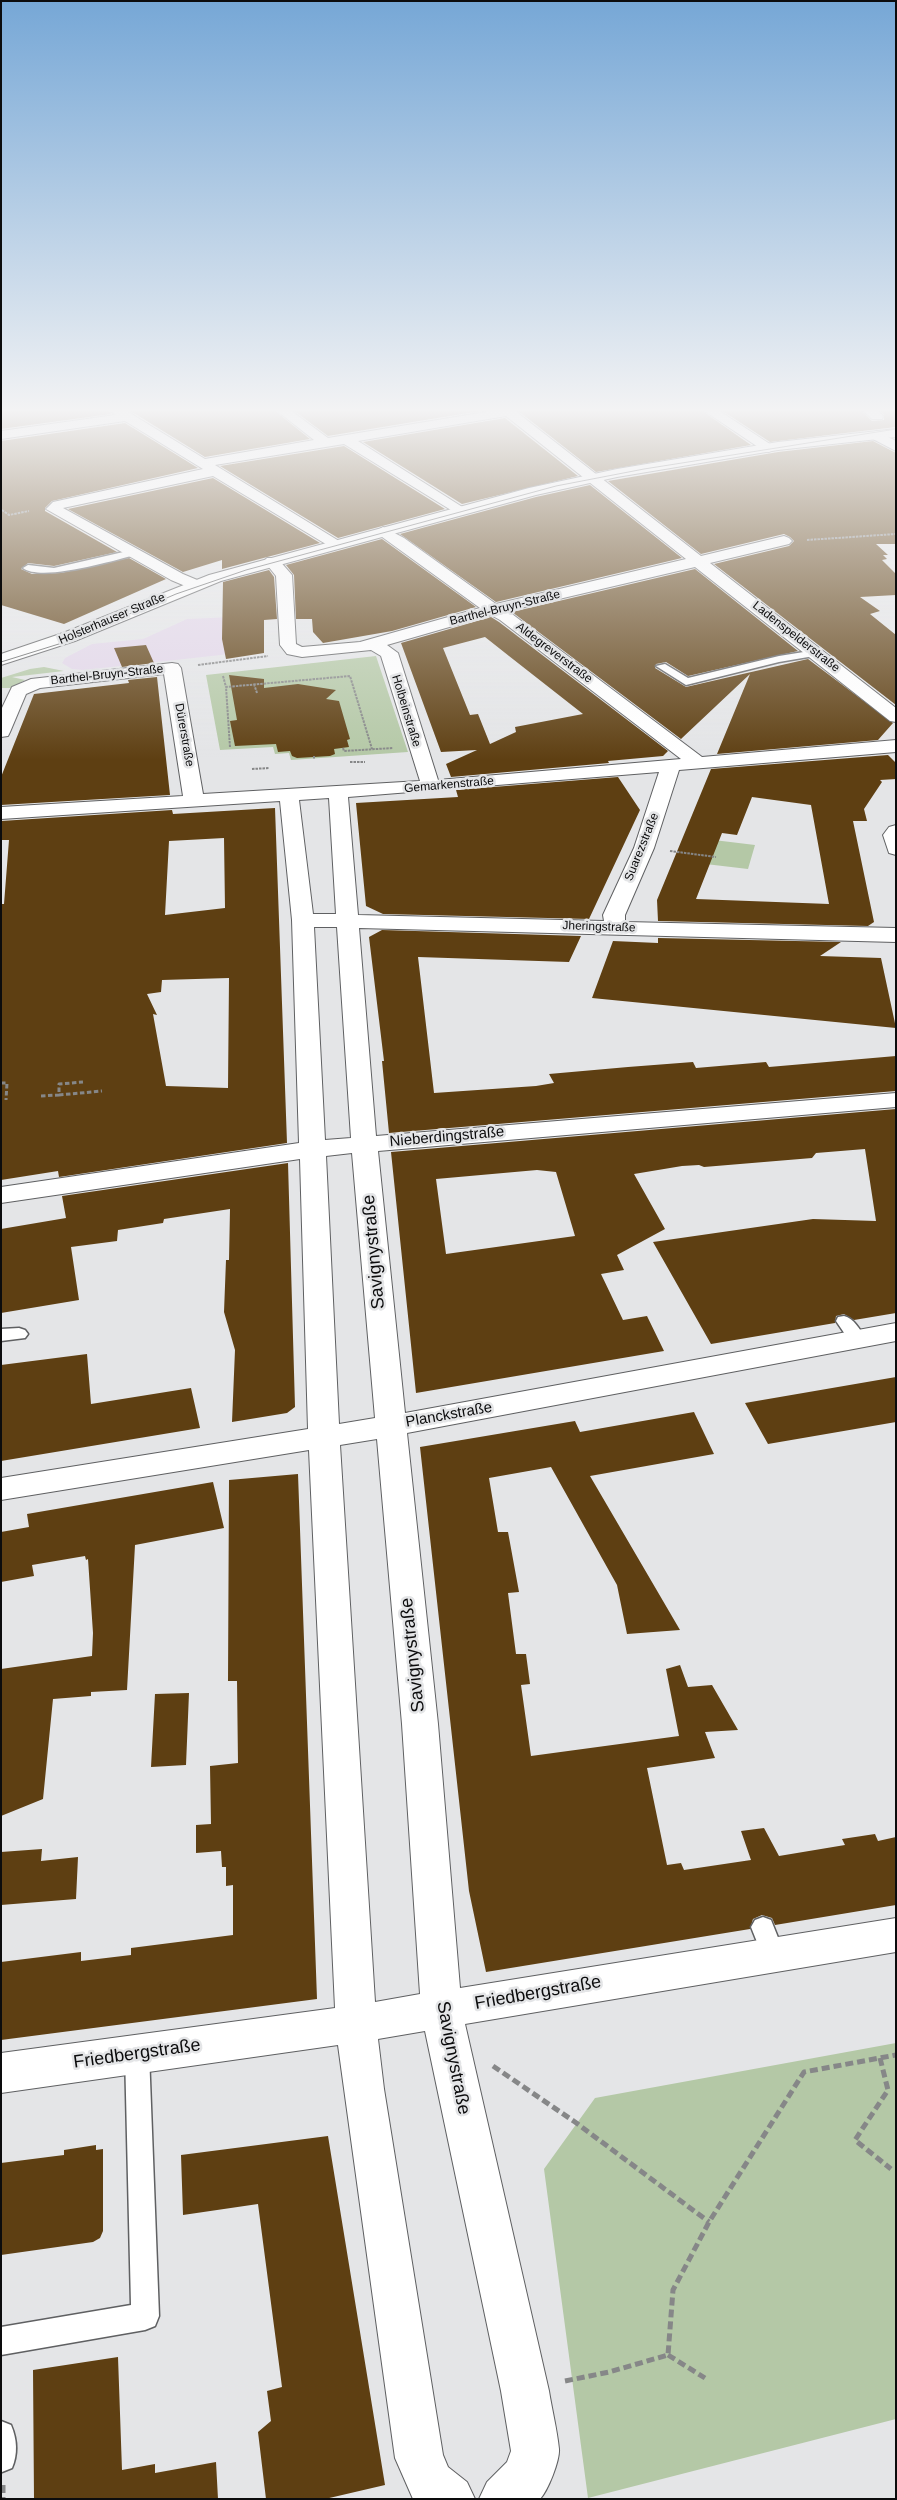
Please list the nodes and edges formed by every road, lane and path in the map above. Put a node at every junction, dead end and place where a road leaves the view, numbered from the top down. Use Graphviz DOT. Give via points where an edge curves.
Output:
graph roads {
  1 [pos="85,527"];
  2 [pos="306,527"];
  3 [pos="399,527"];
  4 [pos="656,527"];
  5 [pos="383,531"];
  6 [pos="896,534"];
  7 [pos="784,542"];
  8 [pos="334,544"];
  9 [pos="132,553"];
  10 [pos="272,561"];
  11 [pos="700,561"];
  12 [pos="28,568"];
  13 [pos="196,585"];
  14 [pos="492,610"];
  15 [pos="373,644"];
  16 [pos="816,653"];
  17 [pos="271,656"];
  18 [pos="1,660"];
  19 [pos="661,666"];
  20 [pos="172,668"];
  21 [pos="224,676"];
  22 [pos="254,684"];
  23 [pos="226,687"];
  24 [pos="257,693"];
  25 [pos="896,717"];
  26 [pos="1,732"];
  27 [pos="230,746"];
  28 [pos="896,746"];
  29 [pos="343,748"];
  30 [pos="372,749"];
  31 [pos="396,754"];
  32 [pos="365,762"];
  33 [pos="698,763"];
  34 [pos="671,765"];
  35 [pos="269,768"];
  36 [pos="252,769"];
  37 [pos="344,778"];
  38 [pos="431,786"];
  39 [pos="290,796"];
  40 [pos="194,802"];
  41 [pos="1,813"];
  42 [pos="896,830"];
  43 [pos="644,848"];
  44 [pos="896,849"];
  45 [pos="716,856"];
  46 [pos="303,920"];
  47 [pos="348,920"];
  48 [pos="615,928"];
  49 [pos="896,935"];
  50 [pos="83,1082"];
  51 [pos="1,1083"];
  52 [pos="102,1091"];
  53 [pos="59,1095"];
  54 [pos="41,1096"];
  55 [pos="6,1100"];
  56 [pos="896,1100"];
  57 [pos="364,1144"];
  58 [pos="313,1149"];
  59 [pos="1,1195"];
  60 [pos="896,1332"];
  61 [pos="20,1334"];
  62 [pos="1,1335"];
  63 [pos="390,1426"];
  64 [pos="324,1437"];
  65 [pos="1,1489"];
  66 [pos="896,1935"];
  67 [pos="441,2010"];
  68 [pos="356,2024"];
  69 [pos="137,2053"];
  70 [pos="896,2055"];
  71 [pos="880,2058"];
  72 [pos="1,2073"];
  73 [pos="540,2097"];
  74 [pos="891,2169"];
  75 [pos="709,2222"];
  76 [pos="1,2341"];
  77 [pos="668,2355"];
  78 [pos="706,2378"];
  79 [pos="525,2391"];
  80 [pos="434,2411"];
  81 [pos="419,2458"];
  82 [pos="450,2499"];
  83 [pos="504,2499"];
  1 -- 9 [label="street"];
  2 -- 8 [label="street"];
  3 -- 5 [label="street, Holsterhauser Straße"];
  4 -- 11 [label="street, Ladenspelderstraße"];
  5 -- 8 [label="street, Holsterhauser Straße"];
  5 -- 14 [label="street, Aldegreverstraße"];
  6 -- 7 [label="path"];
  7 -- 11 [label="street, Barthel-Bruyn-Straße"];
  8 -- 10 [label="street, Holsterhauser Straße"];
  9 -- 12 [label="lane" via="54,571"];
  9 -- 13 [label="street"];
  10 -- 13 [label="street, Holsterhauser Straße"];
  10 -- 15 [label="street, Barthel-Bruyn-Straße" via="284,575 288,645 293,650 328,651"];
  11 -- 14 [label="street, Barthel-Bruyn-Straße"];
  11 -- 16 [label="street, Ladenspelderstraße"];
  13 -- 18 [label="street, Holsterhauser Straße" via="69,638"];
  14 -- 15 [label="street, Barthel-Bruyn-Straße"];
  14 -- 33 [label="street, Aldegreverstraße" via="506,617"];
  15 -- 38 [label="street, Holbeinstraße" via="389,653"];
  16 -- 19 [label="lane" via="686,682"];
  16 -- 25 [label="street, Ladenspelderstraße"];
  17 -- 20 [label="path, Barthel-Bruyn-Straße"];
  20 -- 26 [label="street, Barthel-Bruyn-Straße" via="38,683 18,691"];
  20 -- 40 [label="street, Dürerstraße"];
  21 -- 23 [label="path"];
  22 -- 23 [label="path"];
  22 -- 24 [label="path"];
  22 -- 30 [label="path" via="350,676"];
  23 -- 27 [label="path"];
  28 -- 33 [label="street, Gemarkenstraße"];
  29 -- 30 [label="path" via="344,751"];
  30 -- 31 [label="path" via="394,748"];
  32 -- 37 [label="path"];
  33 -- 34 [label="street, Gemarkenstraße"];
  34 -- 38 [label="street, Gemarkenstraße"];
  34 -- 43 [label="street, Suarezstraße"];
  35 -- 36 [label="path"];
  37 -- 38 [label="street, Gemarkenstraße"];
  37 -- 39 [label="street, Gemarkenstraße"];
  37 -- 47 [label="street, Savignystraße"];
  39 -- 40 [label="street, Gemarkenstraße"];
  39 -- 46 [label="street"];
  40 -- 41 [label="street, Gemarkenstraße"];
  42 -- 44 [label="street" via="893,835"];
  43 -- 45 [label="path"];
  43 -- 48 [label="street, Suarezstraße" via="614,915"];
  46 -- 47 [label="street, Jheringstraße"];
  46 -- 58 [label="street"];
  47 -- 48 [label="street, Jheringstraße"];
  47 -- 57 [label="street, Savignystraße"];
  48 -- 49 [label="street, Jheringstraße"];
  50 -- 53 [label="path" via="59,1084"];
  51 -- 55 [label="path" via="7,1082"];
  52 -- 53 [label="path"];
  53 -- 54 [label="path"];
  56 -- 57 [label="street, Nieberdingstraße"];
  57 -- 58 [label="street, Nieberdingstraße"];
  57 -- 63 [label="street, Savignystraße"];
  58 -- 59 [label="street, Nieberdingstraße"];
  58 -- 64 [label="street"];
  60 -- 63 [label="street, Planckstraße" via="850,1330"];
  61 -- 62 [label="lane"];
  63 -- 64 [label="street, Planckstraße"];
  63 -- 67 [label="street, Savignystraße" via="420,1724"];
  64 -- 65 [label="street, Planckstraße"];
  64 -- 68 [label="street"];
  66 -- 67 [label="street, Friedbergstraße" via="768,1941"];
  67 -- 68 [label="street, Friedbergstraße"];
  67 -- 79 [label="street, Savignystraße"];
  68 -- 69 [label="street, Friedbergstraße"];
  68 -- 81 [label="street"];
  69 -- 72 [label="street, Friedbergstraße"];
  69 -- 76 [label="lane" via="145,2316"];
  70 -- 71 [label="path"];
  71 -- 74 [label="path" via="888,2090 855,2140"];
  71 -- 75 [label="path" via="804,2072"];
  73 -- 75 [label="path"];
  75 -- 77 [label="path" via="673,2290"];
  77 -- 78 [label="path"];
  77 -- 79 [label="path"];
  79 -- 83 [label="street, Savignystraße" via="535,2452 527,2477"];
  80 -- 81 [label="lane"];
  81 -- 82 [label="street" via="431,2484"];
}
